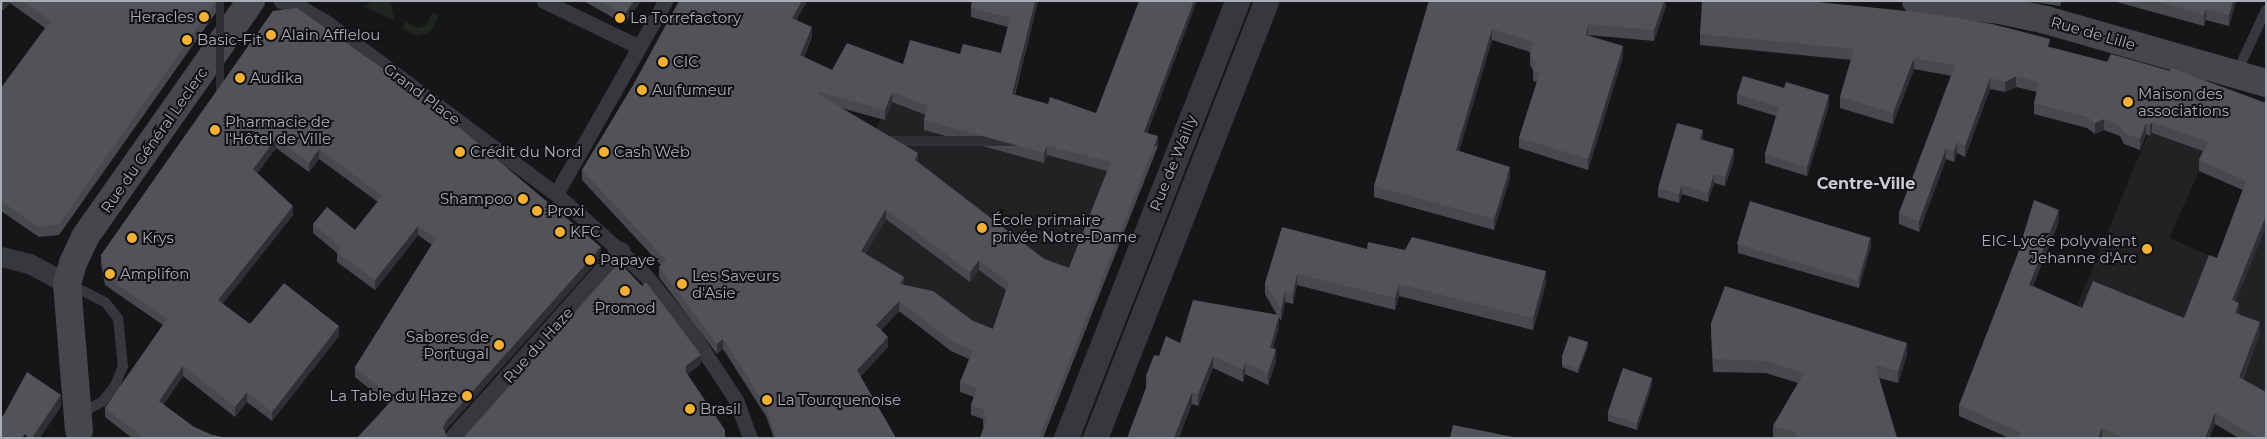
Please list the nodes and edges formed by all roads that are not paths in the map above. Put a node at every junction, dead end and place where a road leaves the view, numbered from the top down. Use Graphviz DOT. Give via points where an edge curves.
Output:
graph roads {
  1 [pos="251,1"];
  2 [pos="544,1"];
  3 [pos="665,1"];
  4 [pos="1237,1"];
  5 [pos="1266,1"];
  6 [pos="1916,1"];
  7 [pos="283,2"];
  8 [pos="2266,10"];
  9 [pos="640,41"];
  10 [pos="2236,74"];
  11 [pos="2266,83"];
  12 [pos="556,194"];
  13 [pos="621,252"];
  14 [pos="1,257"];
  15 [pos="67,284"];
  16 [pos="78,430"];
  17 [pos="455,438"];
  18 [pos="750,438"];
  19 [pos="1066,438"];
  20 [pos="1095,438"];
  1 -- 15 [label="main road, Rue du Général Leclerc" via="85,237 72,263"];
  2 -- 9 [label="street"];
  3 -- 9 [label="street"];
  4 -- 19 [label="street, Rue de Wailly"];
  5 -- 20 [label="street, Rue de Wailly"];
  6 -- 10 [label="main road, Rue de Lille" via="1993,9 2046,20"];
  7 -- 12 [label="street, Grand Place" via="300,7 326,22"];
  8 -- 10 [label="lane"];
  9 -- 12 [label="street"];
  10 -- 11 [label="main road, Rue de Lille"];
  12 -- 13 [label="street, Grand Place"];
  13 -- 17 [label="street, Rue du Haze"];
  13 -- 18 [label="street, Grand Place" via="645,275 690,330 736,400"];
  14 -- 15 [label="street" via="30,264"];
  15 -- 16 [label="main road"];
  15 -- 16 [label="lane" via="105,302 118,318 123,366 116,386"];
}
